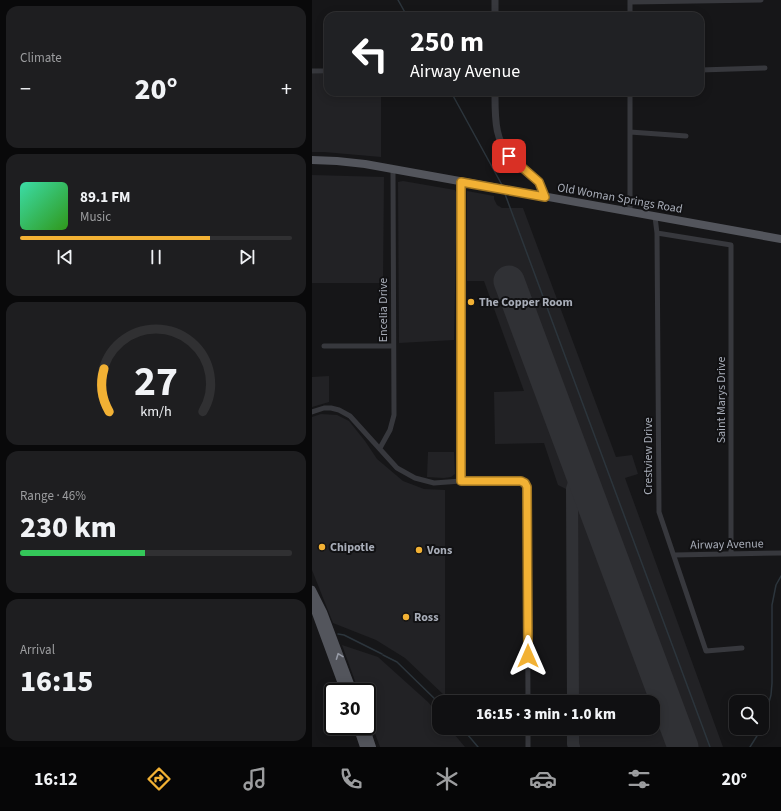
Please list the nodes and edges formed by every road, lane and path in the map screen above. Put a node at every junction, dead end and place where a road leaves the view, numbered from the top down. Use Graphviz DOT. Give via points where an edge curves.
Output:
graph roads {
  1 [pos="495,0"];
  2 [pos="761,0"];
  3 [pos="630,1"];
  4 [pos="495,12"];
  5 [pos="630,12"];
  6 [pos="765,68"];
  7 [pos="704,70"];
  8 [pos="312,71"];
  9 [pos="324,71"];
  10 [pos="495,96"];
  11 [pos="630,96"];
  12 [pos="630,132"];
  13 [pos="686,136"];
  14 [pos="312,160"];
  15 [pos="393,170"];
  16 [pos="461,182"];
  17 [pos="545,197"];
  18 [pos="630,212"];
  19 [pos="655,217"];
  20 [pos="656,233"];
  21 [pos="781,239"];
  22 [pos="324,346"];
  23 [pos="393,346"];
  24 [pos="312,412"];
  25 [pos="380,448"];
  26 [pos="461,481"];
  27 [pos="781,553"];
  28 [pos="731,554"];
  29 [pos="674,555"];
  30 [pos="312,590"];
  31 [pos="312,597"];
  32 [pos="742,648"];
  33 [pos="342,683"];
  34 [pos="350,683"];
  35 [pos="528,695"];
  36 [pos="359,735"];
  37 [pos="368,735"];
  38 [pos="528,735"];
  39 [pos="364,747"];
  40 [pos="372,747"];
  41 [pos="528,747"];
  1 -- 4 [label="street"];
  2 -- 3 [label="street"];
  3 -- 5 [label="street"];
  6 -- 7 [label="street"];
  8 -- 9 [label="street"];
  10 -- 17 [label="street" via="496,129 500,143 513,161 539,182"];
  11 -- 12 [label="street"];
  12 -- 13 [label="street"];
  12 -- 18 [label="street"];
  14 -- 15 [label="main road, Old Woman Springs Road" via="365,164"];
  15 -- 16 [label="main road, Old Woman Springs Road"];
  15 -- 23 [label="street, Encelia Drive"];
  16 -- 17 [label="main road, Old Woman Springs Road"];
  16 -- 26 [label="street"];
  17 -- 18 [label="main road, Old Woman Springs Road"];
  18 -- 19 [label="main road, Old Woman Springs Road"];
  19 -- 20 [label="street, Crestview Drive"];
  19 -- 21 [label="main road, Old Woman Springs Road"];
  20 -- 28 [label="street, Saint Marys Drive" via="732,245"];
  20 -- 29 [label="street, Crestview Drive" via="659,512"];
  22 -- 23 [label="street"];
  23 -- 25 [label="street, Encelia Drive" via="394,415 390,430"];
  24 -- 25 [label="street" via="324,408 339,410 350,416"];
  25 -- 26 [label="street" via="397,468 415,478 434,483"];
  26 -- 35 [label="street" via="521,481 527,487"];
  27 -- 28 [label="street, Airway Avenue"];
  28 -- 29 [label="street, Airway Avenue"];
  29 -- 32 [label="street, Crestview Drive" via="706,651"];
  34 -- 30 [label="main road, one-way"];
  31 -- 33 [label="main road"];
  36 -- 39 [label="main road"];
  37 -- 40 [label="main road"];
  38 -- 41 [label="street"];
}
